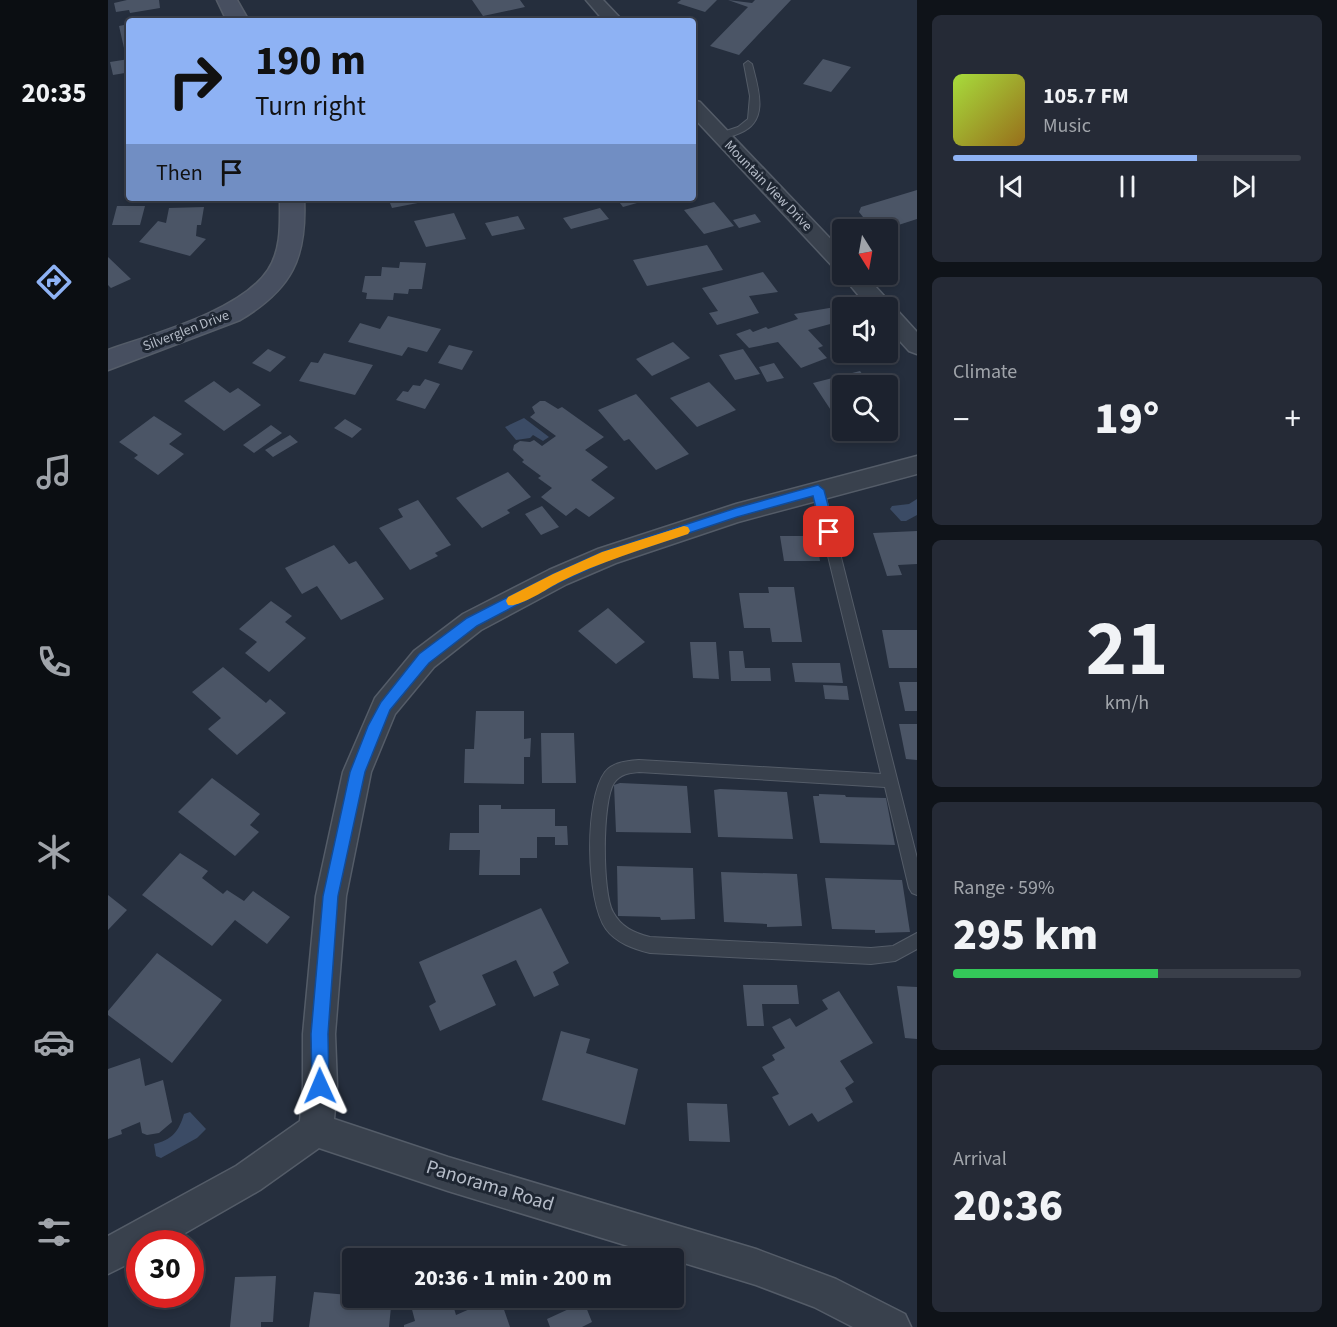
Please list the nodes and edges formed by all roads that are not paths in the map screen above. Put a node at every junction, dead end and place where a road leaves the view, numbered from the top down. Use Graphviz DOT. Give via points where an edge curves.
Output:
graph roads {
  1 [pos="227,0"];
  2 [pos="594,0"];
  3 [pos="236,18"];
  4 [pos="611,18"];
  5 [pos="748,64"];
  6 [pos="696,109"];
  7 [pos="720,136"];
  8 [pos="292,201"];
  9 [pos="832,254"];
  10 [pos="862,285"];
  11 [pos="872,297"];
  12 [pos="898,325"];
  13 [pos="917,346"];
  14 [pos="108,360"];
  15 [pos="917,465"];
  16 [pos="818,490"];
  17 [pos="891,781"];
  18 [pos="917,888"];
  19 [pos="917,940"];
  20 [pos="316,1130"];
  21 [pos="108,1256"];
  22 [pos="892,1327"];
  1 -- 3 [label="street"];
  2 -- 4 [label="street"];
  5 -- 7 [label="lane" via="756,104 754,117 745,126"];
  6 -- 7 [label="street, Mountain View Drive"];
  7 -- 9 [label="street, Mountain View Drive"];
  8 -- 14 [label="street, Silverglen Drive" via="291,241 284,264 262,295 222,319"];
  10 -- 11 [label="street"];
  12 -- 13 [label="street"];
  15 -- 16 [label="street"];
  16 -- 17 [label="lane"];
  16 -- 20 [label="street" via="607,556 558,577 472,622 424,658 401,686 375,726 357,772 331,896 319,1034"];
  17 -- 18 [label="lane"];
  17 -- 19 [label="lane" via="621,768 608,778 602,794 599,890 614,927 634,942 650,945 871,956 895,953"];
  20 -- 21 [label="street" via="248,1178"];
  20 -- 22 [label="street, Panorama Road" via="756,1267 823,1292"];
}
